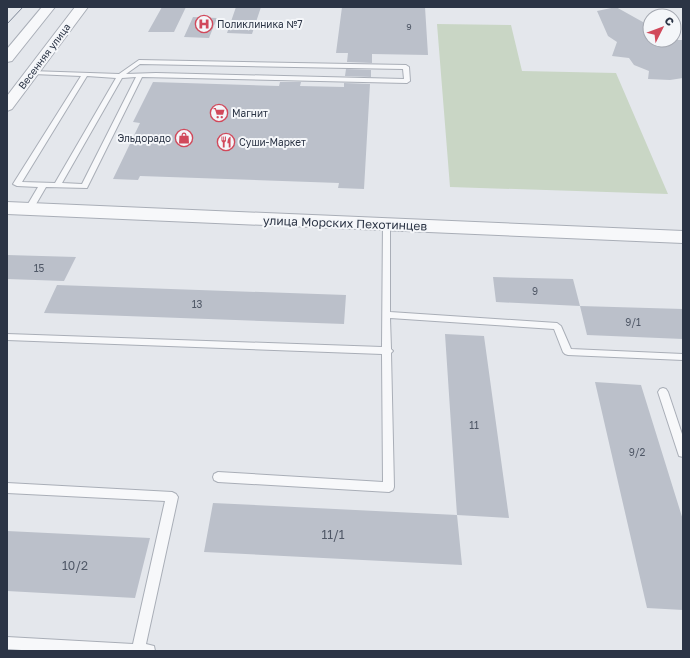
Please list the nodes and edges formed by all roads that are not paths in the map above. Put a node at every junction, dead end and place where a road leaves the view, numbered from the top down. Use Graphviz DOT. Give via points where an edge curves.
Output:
graph roads {
  1 [pos="49,7"];
  2 [pos="82,7"];
  3 [pos="7,58"];
  4 [pos="33,72"];
  5 [pos="85,74"];
  6 [pos="120,76"];
  7 [pos="140,76"];
  8 [pos="7,106"];
  9 [pos="43,185"];
  10 [pos="57,185"];
  11 [pos="7,208"];
  12 [pos="29,209"];
  13 [pos="386,224"];
  14 [pos="683,237"];
  15 [pos="386,315"];
  16 [pos="7,337"];
  17 [pos="388,350"];
  18 [pos="683,357"];
  19 [pos="663,392"];
  20 [pos="683,453"];
  21 [pos="218,477"];
  22 [pos="7,488"];
  23 [pos="7,643"];
  24 [pos="143,651"];
  1 -- 3 [label="street"];
  2 -- 4 [label="street, Весенняя улица"];
  4 -- 5 [label="lane"];
  4 -- 8 [label="street, Весенняя улица"];
  5 -- 6 [label="lane"];
  5 -- 9 [label="lane" via="18,184"];
  6 -- 7 [label="lane"];
  6 -- 7 [label="lane" via="139,62 406,67 407,81"];
  6 -- 10 [label="lane"];
  7 -- 10 [label="lane" via="84,186"];
  9 -- 10 [label="lane"];
  9 -- 12 [label="lane"];
  11 -- 12 [label="street, улица Морских Пехотинцев"];
  12 -- 13 [label="street, улица Морских Пехотинцев"];
  13 -- 14 [label="street, улица Морских Пехотинцев"];
  13 -- 15 [label="lane"];
  15 -- 17 [label="lane"];
  15 -- 18 [label="lane" via="557,326 568,352"];
  16 -- 17 [label="lane"];
  17 -- 21 [label="lane" via="389,487"];
  19 -- 20 [label="lane"];
  22 -- 24 [label="lane" via="172,496"];
  23 -- 24 [label="lane"];
}
